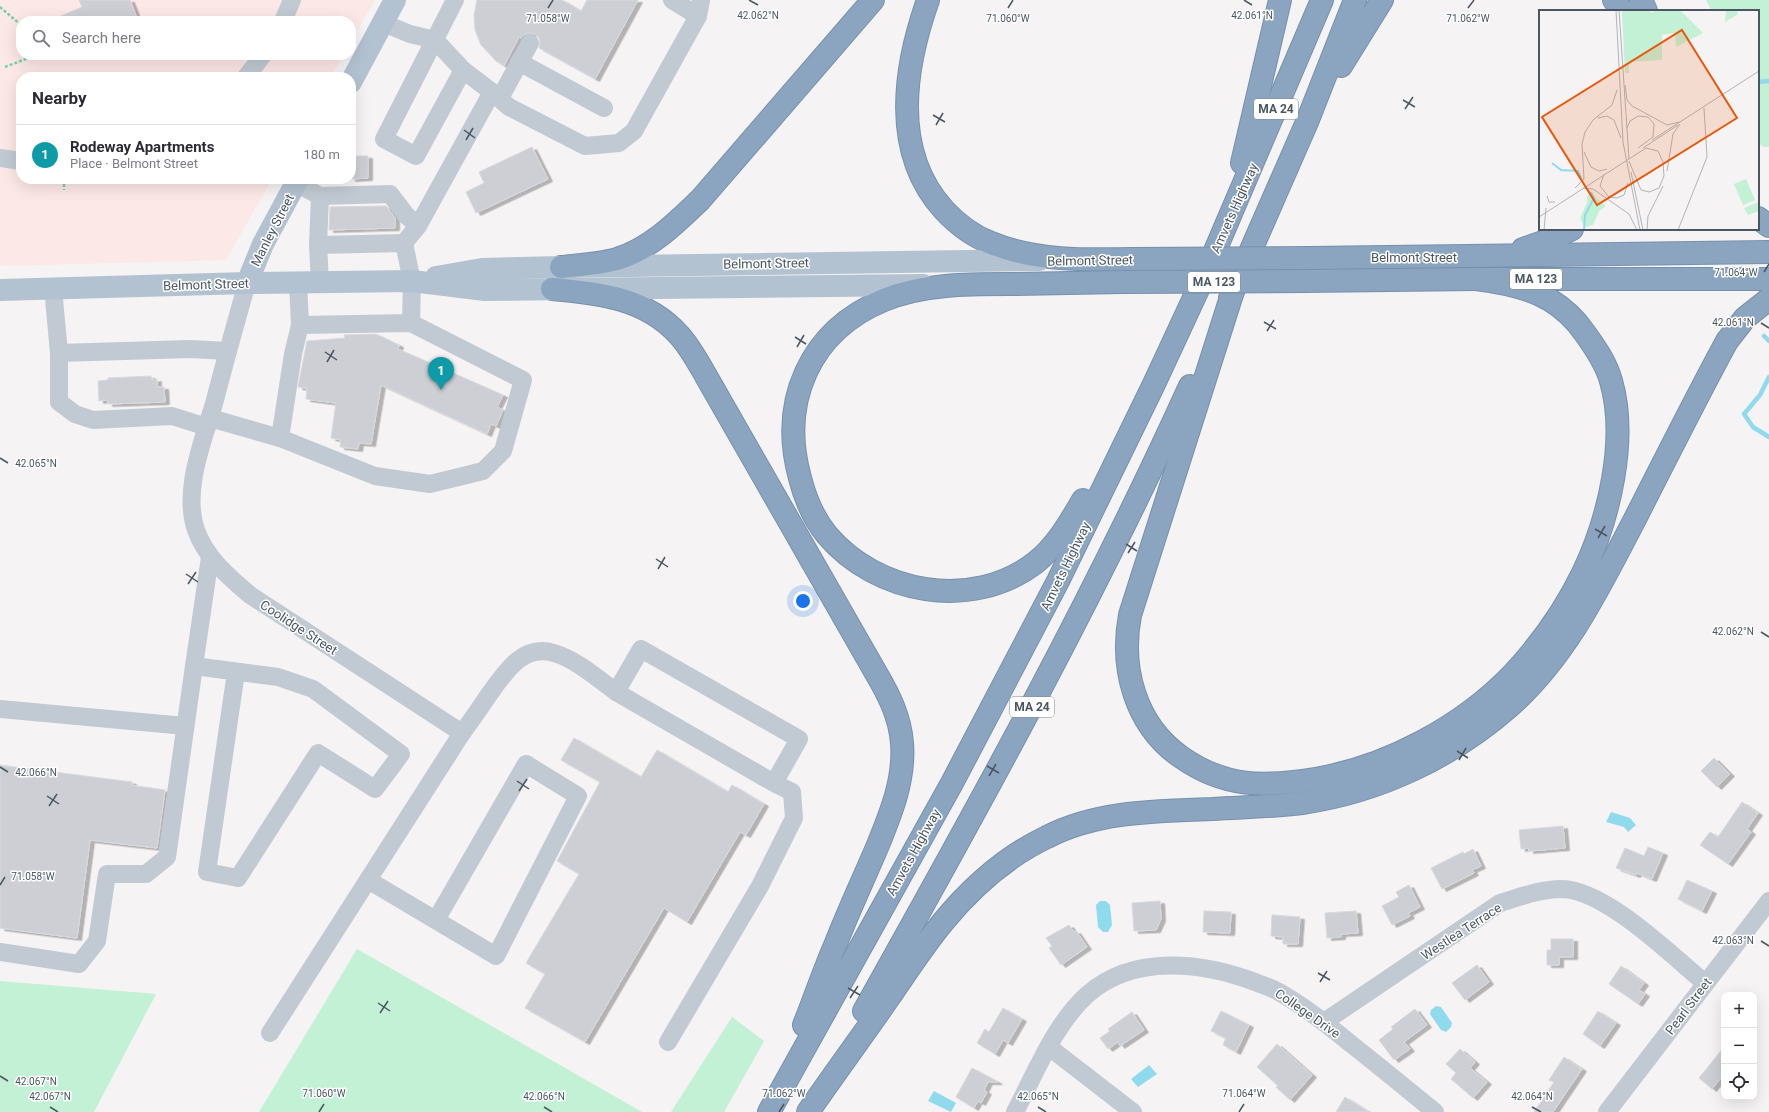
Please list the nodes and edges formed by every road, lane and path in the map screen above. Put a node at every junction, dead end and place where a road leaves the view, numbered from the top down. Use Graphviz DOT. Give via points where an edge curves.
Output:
graph roads {
  1 [pos="292,0"];
  2 [pos="395,0"];
  3 [pos="455,0"];
  4 [pos="672,0"];
  5 [pos="873,0"];
  6 [pos="928,0"];
  7 [pos="1280,0"];
  8 [pos="1322,0"];
  9 [pos="1356,0"];
  10 [pos="1382,0"];
  11 [pos="1614,0"];
  12 [pos="1641,0"];
  13 [pos="0,7"];
  14 [pos="699,8"];
  15 [pos="1622,10"];
  16 [pos="1646,10"];
  17 [pos="285,16"];
  18 [pos="16,21"];
  19 [pos="383,23"];
  20 [pos="435,40"];
  21 [pos="530,43"];
  22 [pos="24,60"];
  23 [pos="259,60"];
  24 [pos="519,62"];
  25 [pos="5,68"];
  26 [pos="463,70"];
  27 [pos="250,72"];
  28 [pos="356,73"];
  29 [pos="496,95"];
  30 [pos="604,108"];
  31 [pos="1308,122"];
  32 [pos="0,158"];
  33 [pos="16,160"];
  34 [pos="64,184"];
  35 [pos="295,184"];
  36 [pos="302,184"];
  37 [pos="64,190"];
  38 [pos="320,196"];
  39 [pos="1230,218"];
  40 [pos="1759,219"];
  41 [pos="418,226"];
  42 [pos="1769,226"];
  43 [pos="1570,230"];
  44 [pos="404,243"];
  45 [pos="318,244"];
  46 [pos="1769,252"];
  47 [pos="1486,256"];
  48 [pos="1095,260"];
  49 [pos="562,267"];
  50 [pos="1476,279"];
  51 [pos="1769,279"];
  52 [pos="412,281"];
  53 [pos="247,282"];
  54 [pos="298,282"];
  55 [pos="320,282"];
  56 [pos="962,284"];
  57 [pos="53,288"];
  58 [pos="552,288"];
  59 [pos="0,290"];
  60 [pos="1233,291"];
  61 [pos="1769,299"];
  62 [pos="411,323"];
  63 [pos="300,325"];
  64 [pos="228,351"];
  65 [pos="59,353"];
  66 [pos="1154,384"];
  67 [pos="209,422"];
  68 [pos="280,438"];
  69 [pos="210,557"];
  70 [pos="194,666"];
  71 [pos="236,672"];
  72 [pos="616,692"];
  73 [pos="0,709"];
  74 [pos="185,726"];
  75 [pos="462,733"];
  76 [pos="774,782"];
  77 [pos="368,880"];
  78 [pos="1768,905"];
  79 [pos="436,920"];
  80 [pos="0,952"];
  81 [pos="1705,983"];
  82 [pos="1324,1022"];
  83 [pos="270,1033"];
  84 [pos="668,1042"];
  85 [pos="1049,1047"];
  86 [pos="773,1105"];
  87 [pos="808,1112"];
  88 [pos="1015,1112"];
  89 [pos="1133,1112"];
  90 [pos="1435,1112"];
  91 [pos="1607,1112"];
  1 -- 17 [label="street"];
  2 -- 19 [label="main road"];
  3 -- 20 [label="street"];
  4 -- 14 [label="street"];
  5 -- 49 [label="highway" via="700,200 671,227 647,244 618,258"];
  6 -- 48 [label="highway" via="914,49 907,108 911,150 927,187 951,217 972,234 991,243 1031,254"];
  7 -- 39 [label="highway"];
  8 -- 39 [label="highway, Amvets Highway / MA 24"];
  9 -- 31 [label="highway, MA 24"];
  10 -- 31 [label="highway"];
  11 -- 15 [label="highway"];
  12 -- 16 [label="highway"];
  13 -- 18 [label="path"];
  14 -- 29 [label="street" via="634,131 619,143 584,146 509,107"];
  19 -- 20 [label="street" via="410,34"];
  19 -- 28 [label="main road"];
  20 -- 26 [label="street"];
  20 -- 26 [label="street" via="384,139 416,156"];
  21 -- 24 [label="street"];
  22 -- 25 [label="path"];
  23 -- 27 [label="street"];
  24 -- 29 [label="street"];
  24 -- 30 [label="street"];
  26 -- 29 [label="street"];
  29 -- 41 [label="street"];
  31 -- 60 [label="highway, MA 24"];
  32 -- 33 [label="street"];
  34 -- 37 [label="path"];
  35 -- 53 [label="main road, Manley Street" via="263,244"];
  36 -- 38 [label="street"];
  38 -- 41 [label="street" via="390,194"];
  38 -- 45 [label="street"];
  39 -- 66 [label="highway, Amvets Highway / MA 24"];
  40 -- 42 [label="highway"];
  41 -- 44 [label="street"];
  43 -- 47 [label="highway" via="1528,248"];
  44 -- 45 [label="street"];
  44 -- 52 [label="street"];
  45 -- 55 [label="street"];
  46 -- 47 [label="highway, Belmont Street / MA 123"];
  47 -- 48 [label="highway, Belmont Street / MA 123, bridge"];
  48 -- 49 [label="main road, Belmont Street / MA 123"];
  49 -- 52 [label="main road, Belmont Street / MA 123" via="482,269"];
  50 -- 51 [label="highway, Belmont Street / MA 123"];
  50 -- 56 [label="highway, Belmont Street / MA 123, bridge"];
  50 -- 60 [label="highway" via="1512,285 1548,299 1579,326 1603,361 1615,401 1616,442 1609,497 1594,548 1572,594 1546,635 1512,675 1467,713 1392,757 1332,776 1290,783 1257,784 1233,781 1206,773 1178,755 1160,738 1145,718 1128,669 1127,630 1132,609"];
  52 -- 55 [label="main road, Belmont Street / MA 123"];
  52 -- 58 [label="main road, Belmont Street / MA 123" via="485,290"];
  52 -- 62 [label="street"];
  53 -- 54 [label="main road, Belmont Street / MA 123"];
  53 -- 57 [label="main road, Belmont Street / MA 123"];
  53 -- 64 [label="street, Coolidge Street"];
  54 -- 55 [label="main road, Belmont Street / MA 123"];
  54 -- 63 [label="street"];
  56 -- 58 [label="main road, Belmont Street / MA 123"];
  56 -- 66 [label="highway" via="905,292 858,313 840,326 825,342 807,370 797,394 793,417 793,442 803,489 826,533 839,548 871,571 907,585 948,591 994,584 1023,571 1036,562 1062,534"];
  57 -- 59 [label="main road, Belmont Street / MA 123"];
  57 -- 65 [label="street"];
  58 -- 86 [label="highway" via="607,295 636,304 664,321 685,343 892,701 897,716 902,756 895,799"];
  60 -- 87 [label="highway, MA 24" via="1170,429 1066,642 982,802"];
  61 -- 87 [label="highway" via="1745,318 1727,341 1583,617 1549,665 1511,705 1442,755 1397,777 1356,792 1302,803 1154,811 1116,816 1064,830 1032,845 971,892 940,925"];
  62 -- 63 [label="street"];
  62 -- 68 [label="street" via="523,380 503,451 483,471 430,484 375,476"];
  63 -- 68 [label="street"];
  64 -- 65 [label="street"];
  64 -- 67 [label="street, Coolidge Street"];
  65 -- 67 [label="street" via="59,402 75,414 93,420 172,416"];
  66 -- 86 [label="highway, Amvets Highway / MA 24" via="1009,678"];
  67 -- 68 [label="street"];
  67 -- 69 [label="street, Coolidge Street" via="192,493 196,530"];
  69 -- 70 [label="street"];
  69 -- 75 [label="street, Coolidge Street" via="250,595"];
  70 -- 71 [label="street"];
  70 -- 74 [label="street"];
  71 -- 71 [label="street" via="208,872 238,878 318,753 375,789 401,754 313,689 278,677"];
  72 -- 75 [label="street" via="576,663 555,653 534,652 508,667"];
  72 -- 76 [label="street"];
  72 -- 76 [label="street" via="641,649 661,660 798,739"];
  73 -- 74 [label="street"];
  74 -- 80 [label="street" via="167,857 146,874 106,874 97,941 79,964"];
  75 -- 77 [label="street"];
  76 -- 84 [label="street" via="792,792 794,818 760,886"];
  77 -- 79 [label="street"];
  77 -- 83 [label="street"];
  78 -- 81 [label="street, Pearl Street"];
  79 -- 79 [label="street" via="496,956 578,796 526,764"];
  81 -- 82 [label="street, Westlea Terrace" via="1628,919 1611,908 1583,893 1552,890 1527,894 1500,904"];
  81 -- 91 [label="street, Pearl Street"];
  82 -- 85 [label="street, College Drive" via="1277,990 1245,978 1192,966 1160,966 1116,977 1088,994 1076,1006"];
  82 -- 90 [label="street, College Drive"];
  85 -- 88 [label="street, College Drive"];
  85 -- 89 [label="street"];
}
